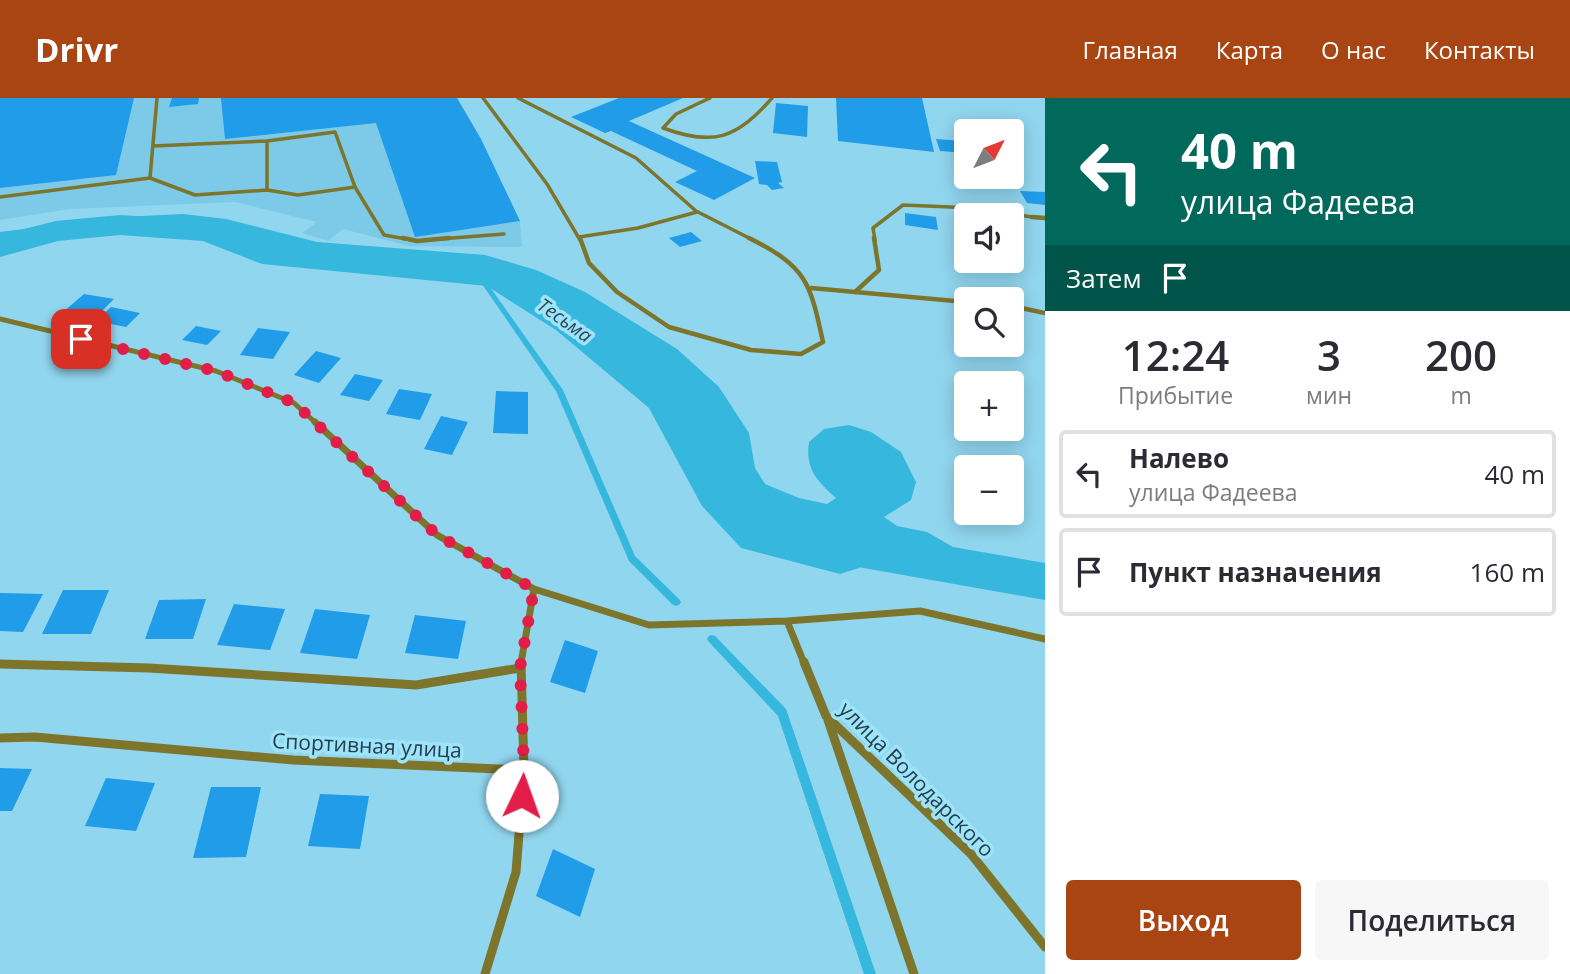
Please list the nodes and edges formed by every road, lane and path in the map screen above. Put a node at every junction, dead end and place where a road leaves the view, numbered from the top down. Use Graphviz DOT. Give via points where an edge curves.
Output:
graph roads {
  1 [pos="157,98"];
  2 [pos="483,98"];
  3 [pos="518,98"];
  4 [pos="710,98"];
  5 [pos="772,98"];
  6 [pos="267,141"];
  7 [pos="153,146"];
  8 [pos="150,178"];
  9 [pos="355,187"];
  10 [pos="267,190"];
  11 [pos="0,197"];
  12 [pos="697,212"];
  13 [pos="1032,217"];
  14 [pos="1045,218"];
  15 [pos="504,234"];
  16 [pos="579,237"];
  17 [pos="811,288"];
  18 [pos="855,292"];
  19 [pos="954,301"];
  20 [pos="1024,309"];
  21 [pos="1045,313"];
  22 [pos="0,319"];
  23 [pos="534,589"];
  24 [pos="787,621"];
  25 [pos="1045,639"];
  26 [pos="0,664"];
  27 [pos="520,668"];
  28 [pos="826,716"];
  29 [pos="0,738"];
  30 [pos="524,770"];
  31 [pos="1045,947"];
  32 [pos="485,974"];
  33 [pos="914,974"];
  1 -- 7 [label="lane"];
  2 -- 16 [label="lane" via="547,184"];
  3 -- 12 [label="lane" via="636,158"];
  4 -- 5 [label="lane" via="676,114 663,128 690,140 713,140 735,132"];
  6 -- 7 [label="lane"];
  6 -- 9 [label="lane" via="335,132"];
  6 -- 10 [label="lane"];
  7 -- 8 [label="lane"];
  8 -- 10 [label="lane" via="195,195"];
  8 -- 11 [label="lane"];
  9 -- 10 [label="lane" via="298,195"];
  9 -- 15 [label="lane" via="384,235 417,241"];
  12 -- 16 [label="lane"];
  12 -- 17 [label="lane" via="786,261"];
  13 -- 14 [label="street"];
  13 -- 18 [label="lane" via="974,208 903,205 873,228 879,270"];
  16 -- 17 [label="lane" via="589,263 617,292 669,327 751,350 801,354 823,342"];
  17 -- 18 [label="lane"];
  18 -- 19 [label="lane"];
  20 -- 21 [label="lane"];
  22 -- 23 [label="street" via="216,371 294,403 437,535"];
  23 -- 24 [label="street" via="649,625"];
  23 -- 27 [label="street"];
  24 -- 25 [label="street" via="920,611"];
  24 -- 28 [label="street, улица Володарского"];
  26 -- 27 [label="street" via="149,668 416,685"];
  27 -- 30 [label="street"];
  28 -- 31 [label="street, улица Володарского" via="971,855"];
  28 -- 33 [label="street"];
  29 -- 30 [label="street, Спортивная улица" via="35,737 293,761"];
  30 -- 32 [label="street" via="516,872"];
}
